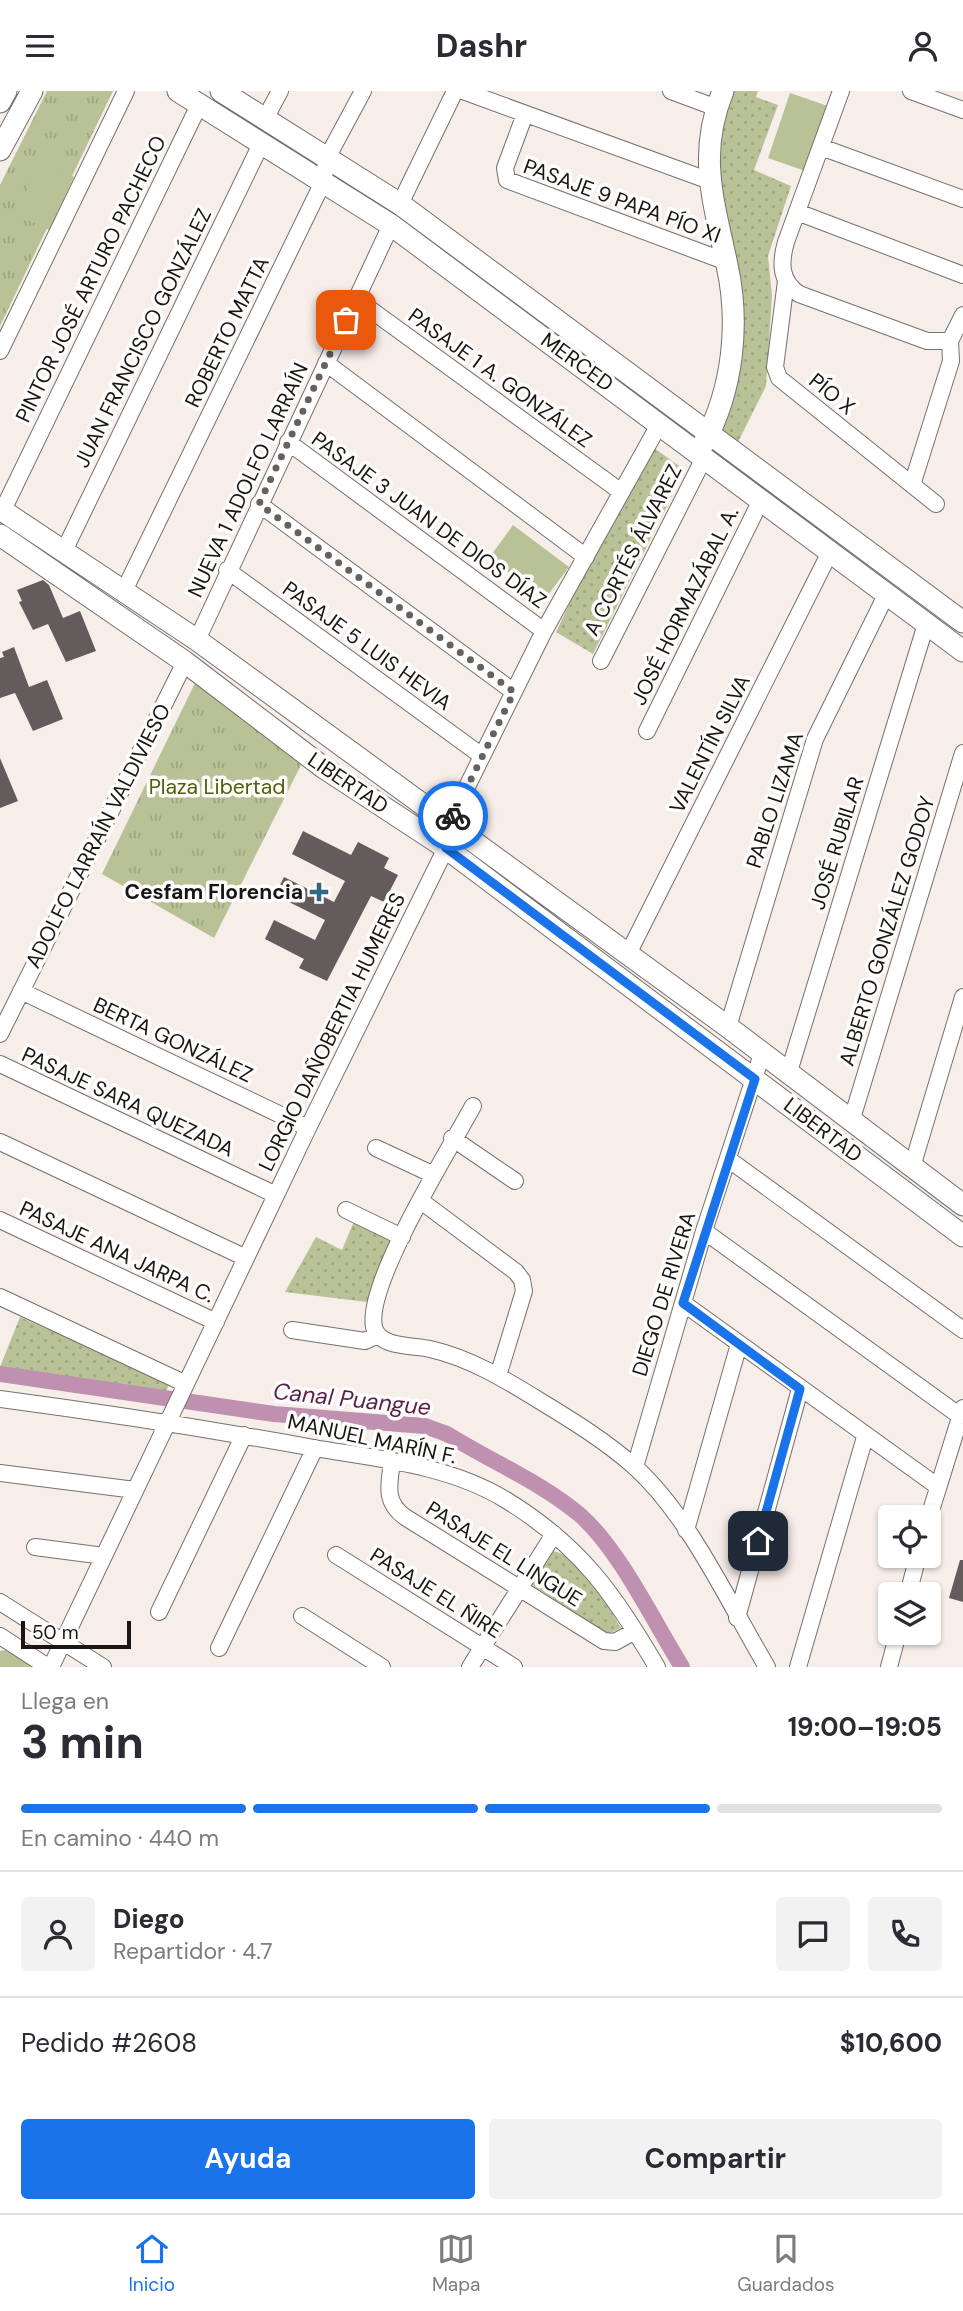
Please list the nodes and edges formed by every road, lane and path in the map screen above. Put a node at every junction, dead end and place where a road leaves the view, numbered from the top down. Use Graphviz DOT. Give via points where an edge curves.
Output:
graph roads {
  1 [pos="6,91"];
  2 [pos="32,91"];
  3 [pos="126,91"];
  4 [pos="178,91"];
  5 [pos="221,91"];
  6 [pos="281,91"];
  7 [pos="363,91"];
  8 [pos="455,91"];
  9 [pos="463,91"];
  10 [pos="671,91"];
  11 [pos="841,91"];
  12 [pos="911,91"];
  13 [pos="720,99"];
  14 [pos="0,102"];
  15 [pos="199,105"];
  16 [pos="963,110"];
  17 [pos="525,114"];
  18 [pos="265,119"];
  19 [pos="261,144"];
  20 [pos="821,147"];
  21 [pos="0,150"];
  22 [pos="327,157"];
  23 [pos="710,181"];
  24 [pos="323,182"];
  25 [pos="963,199"];
  26 [pos="400,204"];
  27 [pos="797,212"];
  28 [pos="391,225"];
  29 [pos="727,262"];
  30 [pos="963,275"];
  31 [pos="786,281"];
  32 [pos="356,299"];
  33 [pos="963,315"];
  34 [pos="950,341"];
  35 [pos="0,351"];
  36 [pos="326,362"];
  37 [pos="660,423"];
  38 [pos="710,433"];
  39 [pos="288,442"];
  40 [pos="701,456"];
  41 [pos="912,485"];
  42 [pos="620,491"];
  43 [pos="761,501"];
  44 [pos="259,504"];
  45 [pos="936,504"];
  46 [pos="1,510"];
  47 [pos="0,535"];
  48 [pos="64,551"];
  49 [pos="830,552"];
  50 [pos="586,557"];
  51 [pos="227,570"];
  52 [pos="124,591"];
  53 [pos="886,595"];
  54 [pos="963,622"];
  55 [pos="926,624"];
  56 [pos="544,631"];
  57 [pos="197,640"];
  58 [pos="963,651"];
  59 [pos="601,661"];
  60 [pos="185,662"];
  61 [pos="514,692"];
  62 [pos="647,731"];
  63 [pos="963,753"];
  64 [pos="482,756"];
  65 [pos="449,823"];
  66 [pos="446,848"];
  67 [pos="628,954"];
  68 [pos="21,991"];
  69 [pos="963,997"];
  70 [pos="728,1027"];
  71 [pos="0,1034"];
  72 [pos="762,1054"];
  73 [pos="0,1064"];
  74 [pos="788,1075"];
  75 [pos="755,1079"];
  76 [pos="473,1106"];
  77 [pos="852,1122"];
  78 [pos="308,1128"];
  79 [pos="452,1138"];
  80 [pos="0,1142"];
  81 [pos="376,1148"];
  82 [pos="728,1159"];
  83 [pos="912,1167"];
  84 [pos="434,1175"];
  85 [pos="515,1181"];
  86 [pos="276,1195"];
  87 [pos="421,1201"];
  88 [pos="963,1205"];
  89 [pos="346,1210"];
  90 [pos="0,1220"];
  91 [pos="704,1231"];
  92 [pos="963,1236"];
  93 [pos="402,1237"];
  94 [pos="246,1258"];
  95 [pos="0,1297"];
  96 [pos="683,1303"];
  97 [pos="216,1322"];
  98 [pos="292,1330"];
  99 [pos="963,1330"];
  100 [pos="378,1335"];
  101 [pos="739,1344"];
  102 [pos="498,1376"];
  103 [pos="185,1388"];
  104 [pos="800,1389"];
  105 [pos="0,1399"];
  106 [pos="961,1412"];
  107 [pos="172,1415"];
  108 [pos="244,1435"];
  109 [pos="865,1437"];
  110 [pos="315,1448"];
  111 [pos="392,1462"];
  112 [pos="635,1467"];
  113 [pos="0,1473"];
  114 [pos="937,1486"];
  115 [pos="135,1490"];
  116 [pos="932,1505"];
  117 [pos="686,1530"];
  118 [pos="554,1534"];
  119 [pos="35,1547"];
  120 [pos="336,1555"];
  121 [pos="104,1556"];
  122 [pos="519,1589"];
  123 [pos="0,1602"];
  124 [pos="159,1612"];
  125 [pos="302,1616"];
  126 [pos="737,1618"];
  127 [pos="635,1631"];
  128 [pos="0,1636"];
  129 [pos="63,1641"];
  130 [pos="894,1645"];
  131 [pos="482,1647"];
  132 [pos="219,1648"];
  133 [pos="50,1667"];
  134 [pos="103,1667"];
  135 [pos="382,1667"];
  136 [pos="470,1667"];
  137 [pos="514,1667"];
  138 [pos="657,1667"];
  139 [pos="767,1667"];
  140 [pos="798,1667"];
  141 [pos="888,1667"];
  1 -- 14 [label="street"];
  2 -- 21 [label="street"];
  3 -- 35 [label="street"];
  4 -- 15 [label="street, MERCED"];
  5 -- 18 [label="street, MERCED"];
  6 -- 18 [label="street"];
  7 -- 22 [label="street, ROBERTO MATTA"];
  8 -- 26 [label="street"];
  9 -- 17 [label="street"];
  10 -- 13 [label="street"];
  11 -- 20 [label="street"];
  12 -- 16 [label="street"];
  13 -- 23 [label="street" via="711,129"];
  15 -- 19 [label="street, MERCED"];
  15 -- 46 [label="street, PINTOR JOSÉ ARTURO PACHECO"];
  17 -- 23 [label="street"];
  17 -- 29 [label="street, PASAJE 9 PAPA PÍO XI" via="505,168 510,183"];
  18 -- 22 [label="street, MERCED"];
  19 -- 24 [label="street, MERCED"];
  19 -- 48 [label="street, JUAN FRANCISCO GONZÁLEZ"];
  20 -- 25 [label="street"];
  20 -- 27 [label="street"];
  22 -- 24 [label="street, ROBERTO MATTA"];
  22 -- 26 [label="street, MERCED"];
  23 -- 29 [label="street"];
  24 -- 28 [label="street, MERCED"];
  24 -- 52 [label="street, ROBERTO MATTA"];
  26 -- 38 [label="street, MERCED"];
  27 -- 30 [label="street"];
  27 -- 31 [label="street" via="783,253"];
  28 -- 32 [label="street, NUEVA 1 ADOLFO LARRAÍN"];
  28 -- 37 [label="street, MERCED"];
  29 -- 38 [label="street" via="733,353"];
  31 -- 34 [label="street" via="799,294 927,341"];
  31 -- 41 [label="street, PÍO X" via="775,367 779,378"];
  32 -- 36 [label="street, NUEVA 1 ADOLFO LARRAÍN"];
  32 -- 42 [label="street, PASAJE 1 A. GONZÁLEZ"];
  33 -- 34 [label="street"];
  34 -- 41 [label="street" via="951,361"];
  36 -- 39 [label="street, NUEVA 1 ADOLFO LARRAÍN"];
  36 -- 50 [label="street"];
  37 -- 40 [label="street, MERCED"];
  37 -- 42 [label="street, LORGIO DAÑOBERTIA HUMERES"];
  38 -- 40 [label="street"];
  38 -- 54 [label="street, MERCED"];
  39 -- 44 [label="street, NUEVA 1 ADOLFO LARRAÍN"];
  39 -- 56 [label="street, PASAJE 3 JUAN DE DIOS DÍAZ"];
  40 -- 43 [label="street, MERCED"];
  40 -- 59 [label="street, A CORTÉS ÁLVAREZ"];
  41 -- 45 [label="street, PÍO X"];
  42 -- 50 [label="street, LORGIO DAÑOBERTIA HUMERES"];
  43 -- 49 [label="street, MERCED"];
  43 -- 62 [label="street, JOSÉ HORMAZÁBAL A."];
  44 -- 51 [label="street, NUEVA 1 ADOLFO LARRAÍN"];
  44 -- 61 [label="street"];
  46 -- 48 [label="street, LIBERTAD"];
  47 -- 60 [label="street, LIBERTAD"];
  48 -- 52 [label="street, LIBERTAD"];
  49 -- 53 [label="street, MERCED"];
  49 -- 67 [label="street, VALENTÍN SILVA"];
  50 -- 56 [label="street, LORGIO DAÑOBERTIA HUMERES"];
  51 -- 57 [label="street, NUEVA 1 ADOLFO LARRAÍN"];
  51 -- 64 [label="street, PASAJE 5 LUIS HEVIA"];
  52 -- 57 [label="street, LIBERTAD"];
  53 -- 55 [label="street, MERCED"];
  53 -- 70 [label="street, PABLO LIZAMA" via="815,739"];
  55 -- 58 [label="street, MERCED"];
  55 -- 74 [label="street, JOSÉ RUBILAR"];
  56 -- 61 [label="street, LORGIO DAÑOBERTIA HUMERES"];
  57 -- 60 [label="street, ADOLFO LARRAÍN VALDIVIESO"];
  57 -- 65 [label="street, LIBERTAD"];
  60 -- 66 [label="street, LIBERTAD" via="324,768"];
  60 -- 68 [label="street, ADOLFO LARRAÍN VALDIVIESO"];
  61 -- 64 [label="street, LORGIO DAÑOBERTIA HUMERES"];
  63 -- 77 [label="street, ALBERTO GONZÁLEZ GODOY"];
  64 -- 65 [label="street, LORGIO DAÑOBERTIA HUMERES"];
  65 -- 66 [label="street, LORGIO DAÑOBERTIA HUMERES"];
  65 -- 67 [label="street, LIBERTAD"];
  66 -- 75 [label="street, LIBERTAD"];
  66 -- 78 [label="street, LORGIO DAÑOBERTIA HUMERES"];
  67 -- 70 [label="street, LIBERTAD"];
  68 -- 71 [label="street, ADOLFO LARRAÍN VALDIVIESO"];
  68 -- 78 [label="street, BERTA GONZÁLEZ"];
  69 -- 83 [label="street"];
  70 -- 72 [label="street, LIBERTAD"];
  72 -- 74 [label="street, LIBERTAD"];
  72 -- 75 [label="street, DIEGO DE RIVERA"];
  73 -- 86 [label="street, PASAJE SARA QUEZADA"];
  74 -- 77 [label="street, LIBERTAD"];
  75 -- 82 [label="street, DIEGO DE RIVERA"];
  75 -- 92 [label="street, LIBERTAD"];
  76 -- 79 [label="street"];
  77 -- 83 [label="street, LIBERTAD"];
  78 -- 86 [label="street, LORGIO DAÑOBERTIA HUMERES"];
  79 -- 84 [label="street"];
  79 -- 85 [label="street"];
  80 -- 94 [label="street"];
  81 -- 84 [label="street"];
  82 -- 91 [label="street, DIEGO DE RIVERA"];
  82 -- 99 [label="street"];
  83 -- 88 [label="street, LIBERTAD"];
  84 -- 87 [label="street"];
  86 -- 94 [label="street, LORGIO DAÑOBERTIA HUMERES"];
  87 -- 93 [label="street"];
  87 -- 102 [label="street" via="522,1280 524,1291"];
  89 -- 93 [label="street"];
  90 -- 97 [label="street, PASAJE ANA JARPA C."];
  91 -- 96 [label="street, DIEGO DE RIVERA"];
  91 -- 106 [label="street"];
  93 -- 100 [label="street" via="380,1292 374,1321"];
  94 -- 97 [label="street, LORGIO DAÑOBERTIA HUMERES"];
  95 -- 103 [label="street"];
  96 -- 101 [label="street"];
  96 -- 112 [label="street, DIEGO DE RIVERA"];
  97 -- 103 [label="street, LORGIO DAÑOBERTIA HUMERES"];
  98 -- 100 [label="street" via="365,1341"];
  100 -- 102 [label="street" via="392,1343 458,1357"];
  101 -- 104 [label="street"];
  101 -- 117 [label="street"];
  102 -- 112 [label="street"];
  103 -- 107 [label="street, LORGIO DAÑOBERTIA HUMERES"];
  104 -- 109 [label="street"];
  104 -- 126 [label="street"];
  105 -- 107 [label="street, MANUEL MARÍN F."];
  106 -- 114 [label="street"];
  107 -- 108 [label="street, MANUEL MARÍN F."];
  107 -- 115 [label="street, LORGIO DAÑOBERTIA HUMERES"];
  108 -- 110 [label="street, MANUEL MARÍN F."];
  108 -- 124 [label="street"];
  109 -- 114 [label="street"];
  109 -- 140 [label="street"];
  110 -- 111 [label="street, MANUEL MARÍN F."];
  110 -- 132 [label="street"];
  111 -- 118 [label="street, MANUEL MARÍN F." via="479,1486"];
  111 -- 122 [label="street, PASAJE EL LINGUE" via="388,1490 394,1508"];
  112 -- 117 [label="street"];
  113 -- 115 [label="street"];
  114 -- 116 [label="street"];
  115 -- 121 [label="street, LORGIO DAÑOBERTIA HUMERES"];
  117 -- 126 [label="street"];
  118 -- 122 [label="street"];
  118 -- 127 [label="street, MANUEL MARÍN F." via="604,1583"];
  119 -- 121 [label="street"];
  120 -- 131 [label="street, PASAJE EL ÑIRE"];
  121 -- 129 [label="street, LORGIO DAÑOBERTIA HUMERES"];
  122 -- 127 [label="street, PASAJE EL LINGUE" via="604,1641"];
  122 -- 131 [label="street"];
  123 -- 129 [label="street"];
  125 -- 135 [label="street"];
  126 -- 139 [label="street"];
  127 -- 138 [label="street, MANUEL MARÍN F."];
  128 -- 133 [label="street"];
  129 -- 133 [label="street, LORGIO DAÑOBERTIA HUMERES"];
  129 -- 134 [label="street"];
  130 -- 141 [label="street"];
  131 -- 136 [label="street"];
  131 -- 137 [label="street, PASAJE EL ÑIRE"];
}
